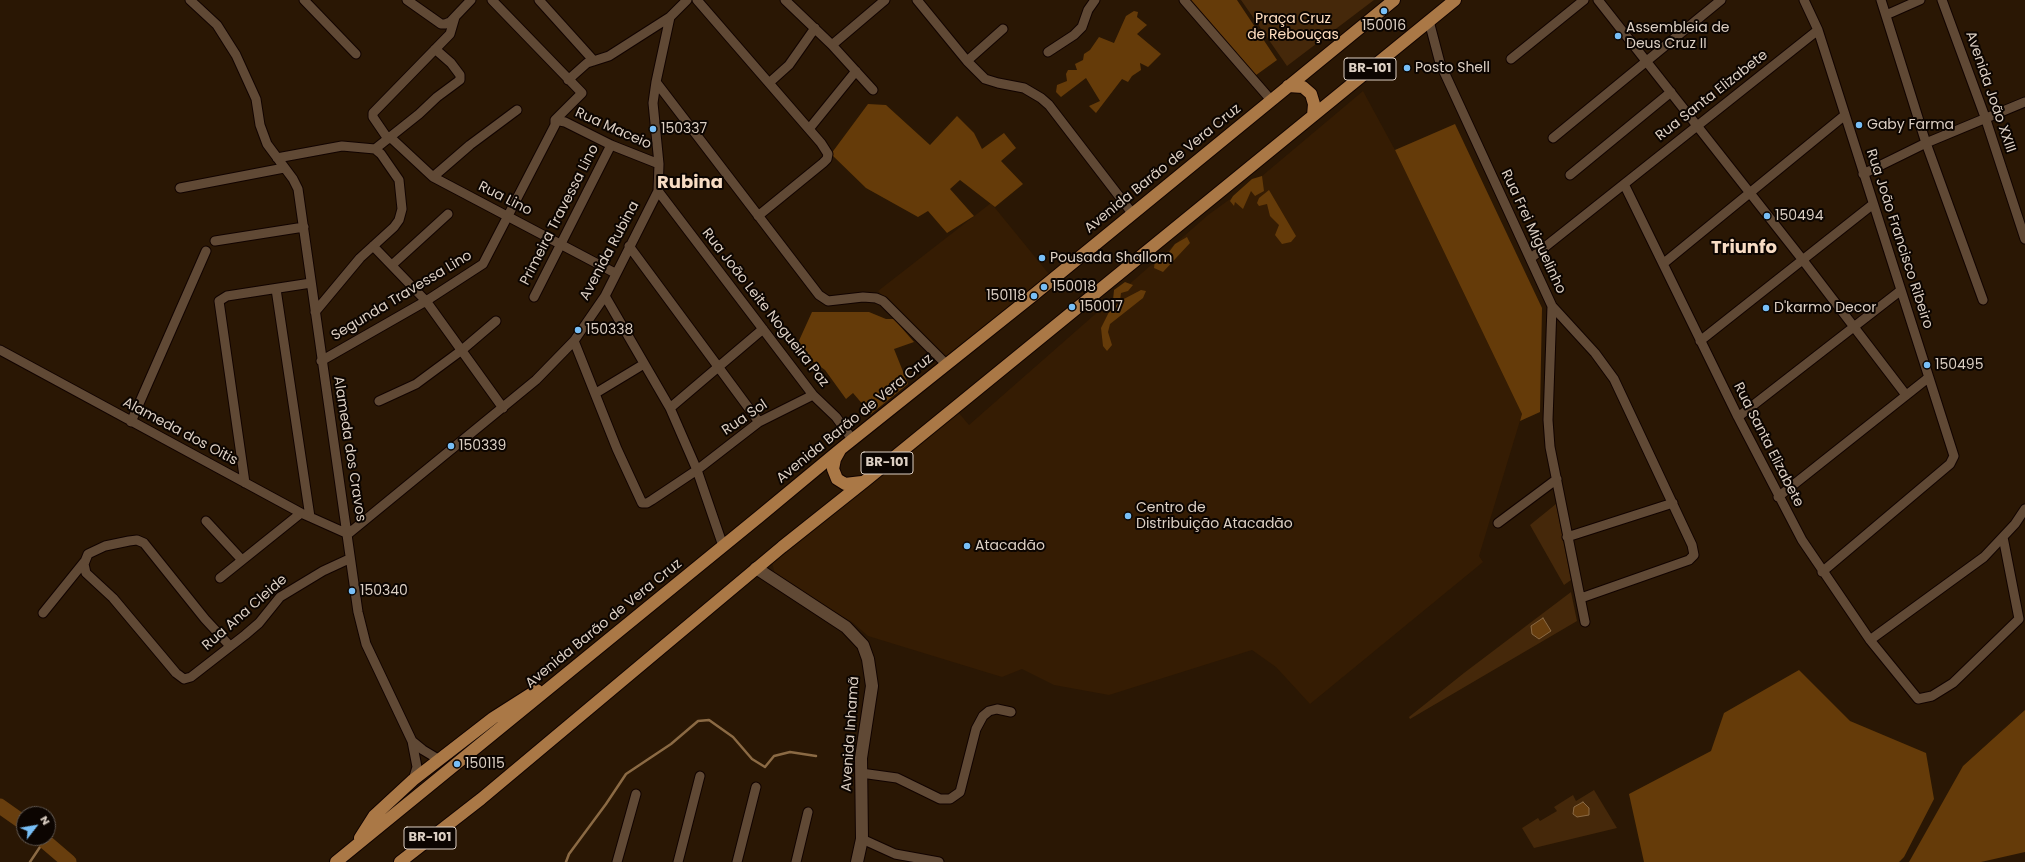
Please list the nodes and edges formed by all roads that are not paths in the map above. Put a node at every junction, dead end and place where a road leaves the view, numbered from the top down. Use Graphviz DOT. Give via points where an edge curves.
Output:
graph roads {
  1 [pos="190,0"];
  2 [pos="304,0"];
  3 [pos="407,0"];
  4 [pos="471,0"];
  5 [pos="492,0"];
  6 [pos="539,0"];
  7 [pos="687,0"];
  8 [pos="697,0"];
  9 [pos="785,0"];
  10 [pos="885,0"];
  11 [pos="917,0"];
  12 [pos="1095,0"];
  13 [pos="1184,0"];
  14 [pos="1394,0"];
  15 [pos="1455,0"];
  16 [pos="1584,0"];
  17 [pos="1598,0"];
  18 [pos="1721,0"];
  19 [pos="1804,0"];
  20 [pos="1881,0"];
  21 [pos="1920,0"];
  22 [pos="1942,0"];
  23 [pos="1886,15"];
  24 [pos="455,17"];
  25 [pos="670,17"];
  26 [pos="1429,21"];
  27 [pos="815,28"];
  28 [pos="1002,29"];
  29 [pos="1818,30"];
  30 [pos="832,45"];
  31 [pos="435,49"];
  32 [pos="1048,52"];
  33 [pos="356,54"];
  34 [pos="1511,59"];
  35 [pos="594,61"];
  36 [pos="967,61"];
  37 [pos="1646,62"];
  38 [pos="856,71"];
  39 [pos="568,80"];
  40 [pos="656,82"];
  41 [pos="769,83"];
  42 [pos="1288,86"];
  43 [pos="873,90"];
  44 [pos="1671,92"];
  45 [pos="1270,100"];
  46 [pos="2025,102"];
  47 [pos="517,110"];
  48 [pos="1845,115"];
  49 [pos="1313,116"];
  50 [pos="1985,117"];
  51 [pos="555,120"];
  52 [pos="1697,126"];
  53 [pos="809,129"];
  54 [pos="389,138"];
  55 [pos="1553,138"];
  56 [pos="1926,143"];
  57 [pos="611,145"];
  58 [pos="375,149"];
  59 [pos="277,158"];
  60 [pos="659,164"];
  61 [pos="284,168"];
  62 [pos="1863,174"];
  63 [pos="1570,175"];
  64 [pos="433,176"];
  65 [pos="1624,184"];
  66 [pos="180,188"];
  67 [pos="658,191"];
  68 [pos="1750,193"];
  69 [pos="1872,205"];
  70 [pos="1132,213"];
  71 [pos="448,214"];
  72 [pos="758,216"];
  73 [pos="507,217"];
  74 [pos="304,226"];
  75 [pos="2025,239"];
  76 [pos="215,241"];
  77 [pos="562,243"];
  78 [pos="373,246"];
  79 [pos="628,246"];
  80 [pos="206,251"];
  81 [pos="1531,258"];
  82 [pos="1802,259"];
  83 [pos="1664,263"];
  84 [pos="392,265"];
  85 [pos="615,273"];
  86 [pos="311,282"];
  87 [pos="276,289"];
  88 [pos="1900,291"];
  89 [pos="605,296"];
  90 [pos="534,297"];
  91 [pos="1983,300"];
  92 [pos="426,301"];
  93 [pos="1552,306"];
  94 [pos="316,312"];
  95 [pos="496,321"];
  96 [pos="1853,326"];
  97 [pos="763,329"];
  98 [pos="574,341"];
  99 [pos="1700,341"];
  100 [pos="0,350"];
  101 [pos="462,350"];
  102 [pos="322,362"];
  103 [pos="644,364"];
  104 [pos="946,364"];
  105 [pos="719,367"];
  106 [pos="1928,378"];
  107 [pos="596,393"];
  108 [pos="813,395"];
  109 [pos="1906,395"];
  110 [pos="379,401"];
  111 [pos="503,408"];
  112 [pos="670,408"];
  113 [pos="1738,417"];
  114 [pos="131,422"];
  115 [pos="760,422"];
  116 [pos="852,439"];
  117 [pos="842,448"];
  118 [pos="697,470"];
  119 [pos="1556,479"];
  120 [pos="865,481"];
  121 [pos="245,483"];
  122 [pos="1778,497"];
  123 [pos="1673,503"];
  124 [pos="2025,509"];
  125 [pos="306,515"];
  126 [pos="206,521"];
  127 [pos="1498,523"];
  128 [pos="348,534"];
  129 [pos="1567,537"];
  130 [pos="2003,537"];
  131 [pos="723,546"];
  132 [pos="349,559"];
  133 [pos="242,560"];
  134 [pos="84,561"];
  135 [pos="756,568"];
  136 [pos="1822,572"];
  137 [pos="220,578"];
  138 [pos="1581,598"];
  139 [pos="43,613"];
  140 [pos="1585,622"];
  141 [pos="1870,640"];
  142 [pos="230,646"];
  143 [pos="562,678"];
  144 [pos="1011,712"];
  145 [pos="412,741"];
  146 [pos="438,759"];
  147 [pos="861,773"];
  148 [pos="700,776"];
  149 [pos="413,780"];
  150 [pos="756,787"];
  151 [pos="636,794"];
  152 [pos="808,812"];
  153 [pos="862,839"];
  154 [pos="353,849"];
  155 [pos="917,860"];
  156 [pos="336,862"];
  157 [pos="400,862"];
  158 [pos="617,862"];
  159 [pos="678,862"];
  160 [pos="737,862"];
  161 [pos="796,862"];
  162 [pos="857,862"];
  163 [pos="938,862"];
  1 -- 59 [label="street, Alameda dos Cravos" via="217,25 236,55 256,99 260,125 267,144"];
  2 -- 33 [label="street"];
  3 -- 24 [label="street" via="441,24 448,23"];
  4 -- 24 [label="street"];
  5 -- 39 [label="street"];
  6 -- 35 [label="street"];
  7 -- 25 [label="street"];
  8 -- 41 [label="street"];
  9 -- 27 [label="street"];
  10 -- 30 [label="street"];
  11 -- 36 [label="street"];
  12 -- 32 [label="street" via="1082,27"];
  13 -- 45 [label="street"];
  14 -- 42 [label="highway, Avenida Barão de Vera Cruz / BR-101"];
  15 -- 26 [label="highway, BR-101"];
  16 -- 34 [label="street"];
  17 -- 37 [label="street"];
  18 -- 37 [label="street"];
  19 -- 29 [label="street, Rua João Francisco Ribeiro"];
  20 -- 23 [label="street"];
  21 -- 23 [label="street"];
  22 -- 50 [label="street, Avenida João XXIII"];
  23 -- 56 [label="street"];
  24 -- 31 [label="street" via="450,34"];
  25 -- 35 [label="street" via="609,56"];
  25 -- 40 [label="street, Avenida Rubina"];
  26 -- 49 [label="highway, BR-101"];
  26 -- 81 [label="street, Rua Frei Miguelinho" via="1440,63"];
  27 -- 30 [label="street"];
  27 -- 41 [label="street" via="789,65"];
  28 -- 36 [label="street"];
  29 -- 48 [label="street, Rua João Francisco Ribeiro"];
  29 -- 52 [label="street, Rua Santa Elizabete"];
  30 -- 38 [label="street"];
  31 -- 54 [label="street, Rua Lino" via="373,113 373,117"];
  31 -- 54 [label="street" via="451,62 460,75 460,80"];
  35 -- 39 [label="street" via="587,63"];
  36 -- 70 [label="street" via="990,82 1024,88 1049,105"];
  37 -- 44 [label="street"];
  37 -- 55 [label="street"];
  38 -- 43 [label="street"];
  38 -- 53 [label="street"];
  39 -- 51 [label="street" via="582,94"];
  40 -- 60 [label="street, Avenida Rubina" via="653,102"];
  40 -- 72 [label="street"];
  41 -- 53 [label="street"];
  42 -- 45 [label="highway, Avenida Barão de Vera Cruz / BR-101"];
  42 -- 49 [label="highway" via="1303,87 1310,94 1314,104"];
  44 -- 52 [label="street"];
  44 -- 63 [label="street"];
  45 -- 70 [label="highway, Avenida Barão de Vera Cruz / BR-101"];
  46 -- 50 [label="street"];
  47 -- 64 [label="street" via="470,144"];
  48 -- 62 [label="street, Rua João Francisco Ribeiro"];
  48 -- 68 [label="street"];
  49 -- 120 [label="highway, BR-101"];
  50 -- 56 [label="street"];
  50 -- 75 [label="street, Avenida João XXIII"];
  51 -- 57 [label="street, Rua Maceio" via="565,122"];
  51 -- 73 [label="street, Segunda Travessa Lino" via="555,125"];
  52 -- 65 [label="street, Rua Santa Elizabete"];
  52 -- 68 [label="street"];
  53 -- 72 [label="street" via="826,149 827,159"];
  54 -- 58 [label="street"];
  54 -- 64 [label="street, Rua Lino"];
  56 -- 62 [label="street"];
  56 -- 91 [label="street"];
  57 -- 60 [label="street, Rua Maceio"];
  57 -- 77 [label="street, Primeira Travessa Lino"];
  58 -- 59 [label="street" via="342,146"];
  58 -- 78 [label="street" via="399,180 402,209 394,227"];
  59 -- 61 [label="street, Alameda dos Cravos"];
  60 -- 67 [label="street, Avenida Rubina"];
  61 -- 66 [label="street"];
  61 -- 74 [label="street, Alameda dos Cravos" via="298,189"];
  62 -- 69 [label="street, Rua João Francisco Ribeiro"];
  64 -- 73 [label="street, Rua Lino"];
  65 -- 81 [label="street, Rua Santa Elizabete"];
  65 -- 83 [label="street, Rua Santa Elizabete"];
  67 -- 79 [label="street, Avenida Rubina"];
  67 -- 97 [label="street, Rua João Leite Nogueira Paz"];
  68 -- 82 [label="street"];
  68 -- 83 [label="street"];
  69 -- 82 [label="street"];
  69 -- 88 [label="street, Rua João Francisco Ribeiro"];
  70 -- 104 [label="highway, Avenida Barão de Vera Cruz / BR-101"];
  71 -- 84 [label="street"];
  72 -- 104 [label="street" via="824,300 828,302 863,297 883,301"];
  73 -- 77 [label="street, Rua Lino"];
  73 -- 92 [label="street, Segunda Travessa Lino" via="483,264"];
  74 -- 76 [label="street"];
  74 -- 86 [label="street, Alameda dos Cravos"];
  77 -- 85 [label="street, Rua Lino"];
  77 -- 90 [label="street, Primeira Travessa Lino"];
  78 -- 84 [label="street"];
  78 -- 94 [label="street"];
  79 -- 85 [label="street, Avenida Rubina"];
  79 -- 105 [label="street"];
  80 -- 114 [label="street"];
  81 -- 93 [label="street, Rua Frei Miguelinho"];
  82 -- 96 [label="street"];
  82 -- 99 [label="street"];
  83 -- 99 [label="street, Rua Santa Elizabete"];
  84 -- 92 [label="street"];
  85 -- 89 [label="street, Avenida Rubina"];
  86 -- 87 [label="street"];
  86 -- 94 [label="street, Alameda dos Cravos"];
  87 -- 121 [label="street" via="227,296 219,301"];
  87 -- 125 [label="street"];
  88 -- 96 [label="street"];
  88 -- 106 [label="street, Rua João Francisco Ribeiro"];
  89 -- 98 [label="street, Avenida Rubina"];
  89 -- 103 [label="street"];
  92 -- 101 [label="street"];
  92 -- 102 [label="street, Segunda Travessa Lino"];
  93 -- 119 [label="street" via="1548,420"];
  93 -- 123 [label="street, Rua Frei Miguelinho" via="1595,353 1614,379"];
  94 -- 102 [label="street, Alameda dos Cravos"];
  95 -- 101 [label="street"];
  96 -- 109 [label="street"];
  96 -- 113 [label="street"];
  97 -- 105 [label="street"];
  97 -- 108 [label="street, Rua João Leite Nogueira Paz"];
  98 -- 107 [label="street"];
  98 -- 111 [label="street, Avenida Rubina" via="536,380"];
  99 -- 113 [label="street, Rua Santa Elizabete"];
  100 -- 114 [label="street, Alameda dos Oitis"];
  101 -- 110 [label="street" via="408,389"];
  101 -- 111 [label="street"];
  102 -- 128 [label="street, Alameda dos Cravos"];
  103 -- 107 [label="street"];
  103 -- 112 [label="street"];
  104 -- 116 [label="highway, Avenida Barão de Vera Cruz / BR-101"];
  105 -- 112 [label="street"];
  105 -- 115 [label="street"];
  106 -- 109 [label="street"];
  106 -- 136 [label="street, Rua João Francisco Ribeiro" via="1954,450 1950,464"];
  107 -- 118 [label="street, Rua Sol" via="617,448 642,502 652,500"];
  108 -- 115 [label="street, Rua Sol"];
  108 -- 116 [label="street, Rua João Leite Nogueira Paz"];
  109 -- 122 [label="street"];
  111 -- 128 [label="street, Avenida Rubina"];
  112 -- 118 [label="street"];
  113 -- 122 [label="street, Rua Santa Elizabete"];
  114 -- 121 [label="street, Alameda dos Oitis"];
  115 -- 118 [label="street, Rua Sol"];
  116 -- 117 [label="highway, Avenida Barão de Vera Cruz / BR-101"];
  117 -- 120 [label="highway" via="835,459 834,469 838,479 845,484"];
  117 -- 131 [label="highway, Avenida Barão de Vera Cruz / BR-101"];
  118 -- 131 [label="street"];
  119 -- 127 [label="street"];
  119 -- 129 [label="street"];
  120 -- 135 [label="highway, BR-101"];
  121 -- 125 [label="street, Alameda dos Oitis"];
  122 -- 136 [label="street, Rua Santa Elizabete"];
  123 -- 129 [label="street"];
  123 -- 138 [label="street, Rua Frei Miguelinho" via="1694,555 1689,560"];
  124 -- 130 [label="street"];
  125 -- 128 [label="street, Alameda dos Oitis"];
  125 -- 133 [label="street"];
  126 -- 133 [label="street"];
  128 -- 132 [label="street, Alameda dos Cravos"];
  129 -- 138 [label="street"];
  130 -- 141 [label="street" via="1974,565"];
  130 -- 141 [label="street, Rua Santa Elizabete" via="2019,619 1952,683 1932,696 1918,699"];
  131 -- 143 [label="highway, Avenida Barão de Vera Cruz / BR-101"];
  132 -- 142 [label="street, Rua Ana Cleide" via="323,570 280,597 259,623"];
  132 -- 145 [label="street, Alameda dos Cravos" via="366,644"];
  133 -- 137 [label="street"];
  134 -- 139 [label="street"];
  134 -- 142 [label="street" via="88,554 105,546 137,540 144,543"];
  134 -- 142 [label="street, Rua Ana Cleide" via="86,573 113,598 184,679"];
  135 -- 147 [label="street, Avenida Inhamã" via="838,621 863,645 868,658 872,686"];
  135 -- 157 [label="highway, BR-101" via="497,785"];
  136 -- 141 [label="street, Rua Santa Elizabete"];
  138 -- 140 [label="street"];
  143 -- 146 [label="highway" via="508,707"];
  143 -- 154 [label="highway, Avenida Barão de Vera Cruz / BR-101"];
  144 -- 147 [label="street" via="997,709 983,716 976,729 960,792 950,799 940,799 897,778"];
  145 -- 146 [label="street, Alameda dos Cravos"];
  145 -- 149 [label="street, Alameda dos Cravos" via="417,767"];
  146 -- 149 [label="highway"];
  147 -- 153 [label="street, Avenida Inhamã"];
  148 -- 159 [label="street"];
  149 -- 154 [label="highway" via="374,816"];
  150 -- 160 [label="street"];
  151 -- 158 [label="street"];
  152 -- 161 [label="street"];
  153 -- 155 [label="street" via="895,854"];
  153 -- 162 [label="street, Avenida Inhamã"];
  154 -- 156 [label="highway, Avenida Barão de Vera Cruz / BR-101"];
  155 -- 163 [label="street"];
}
